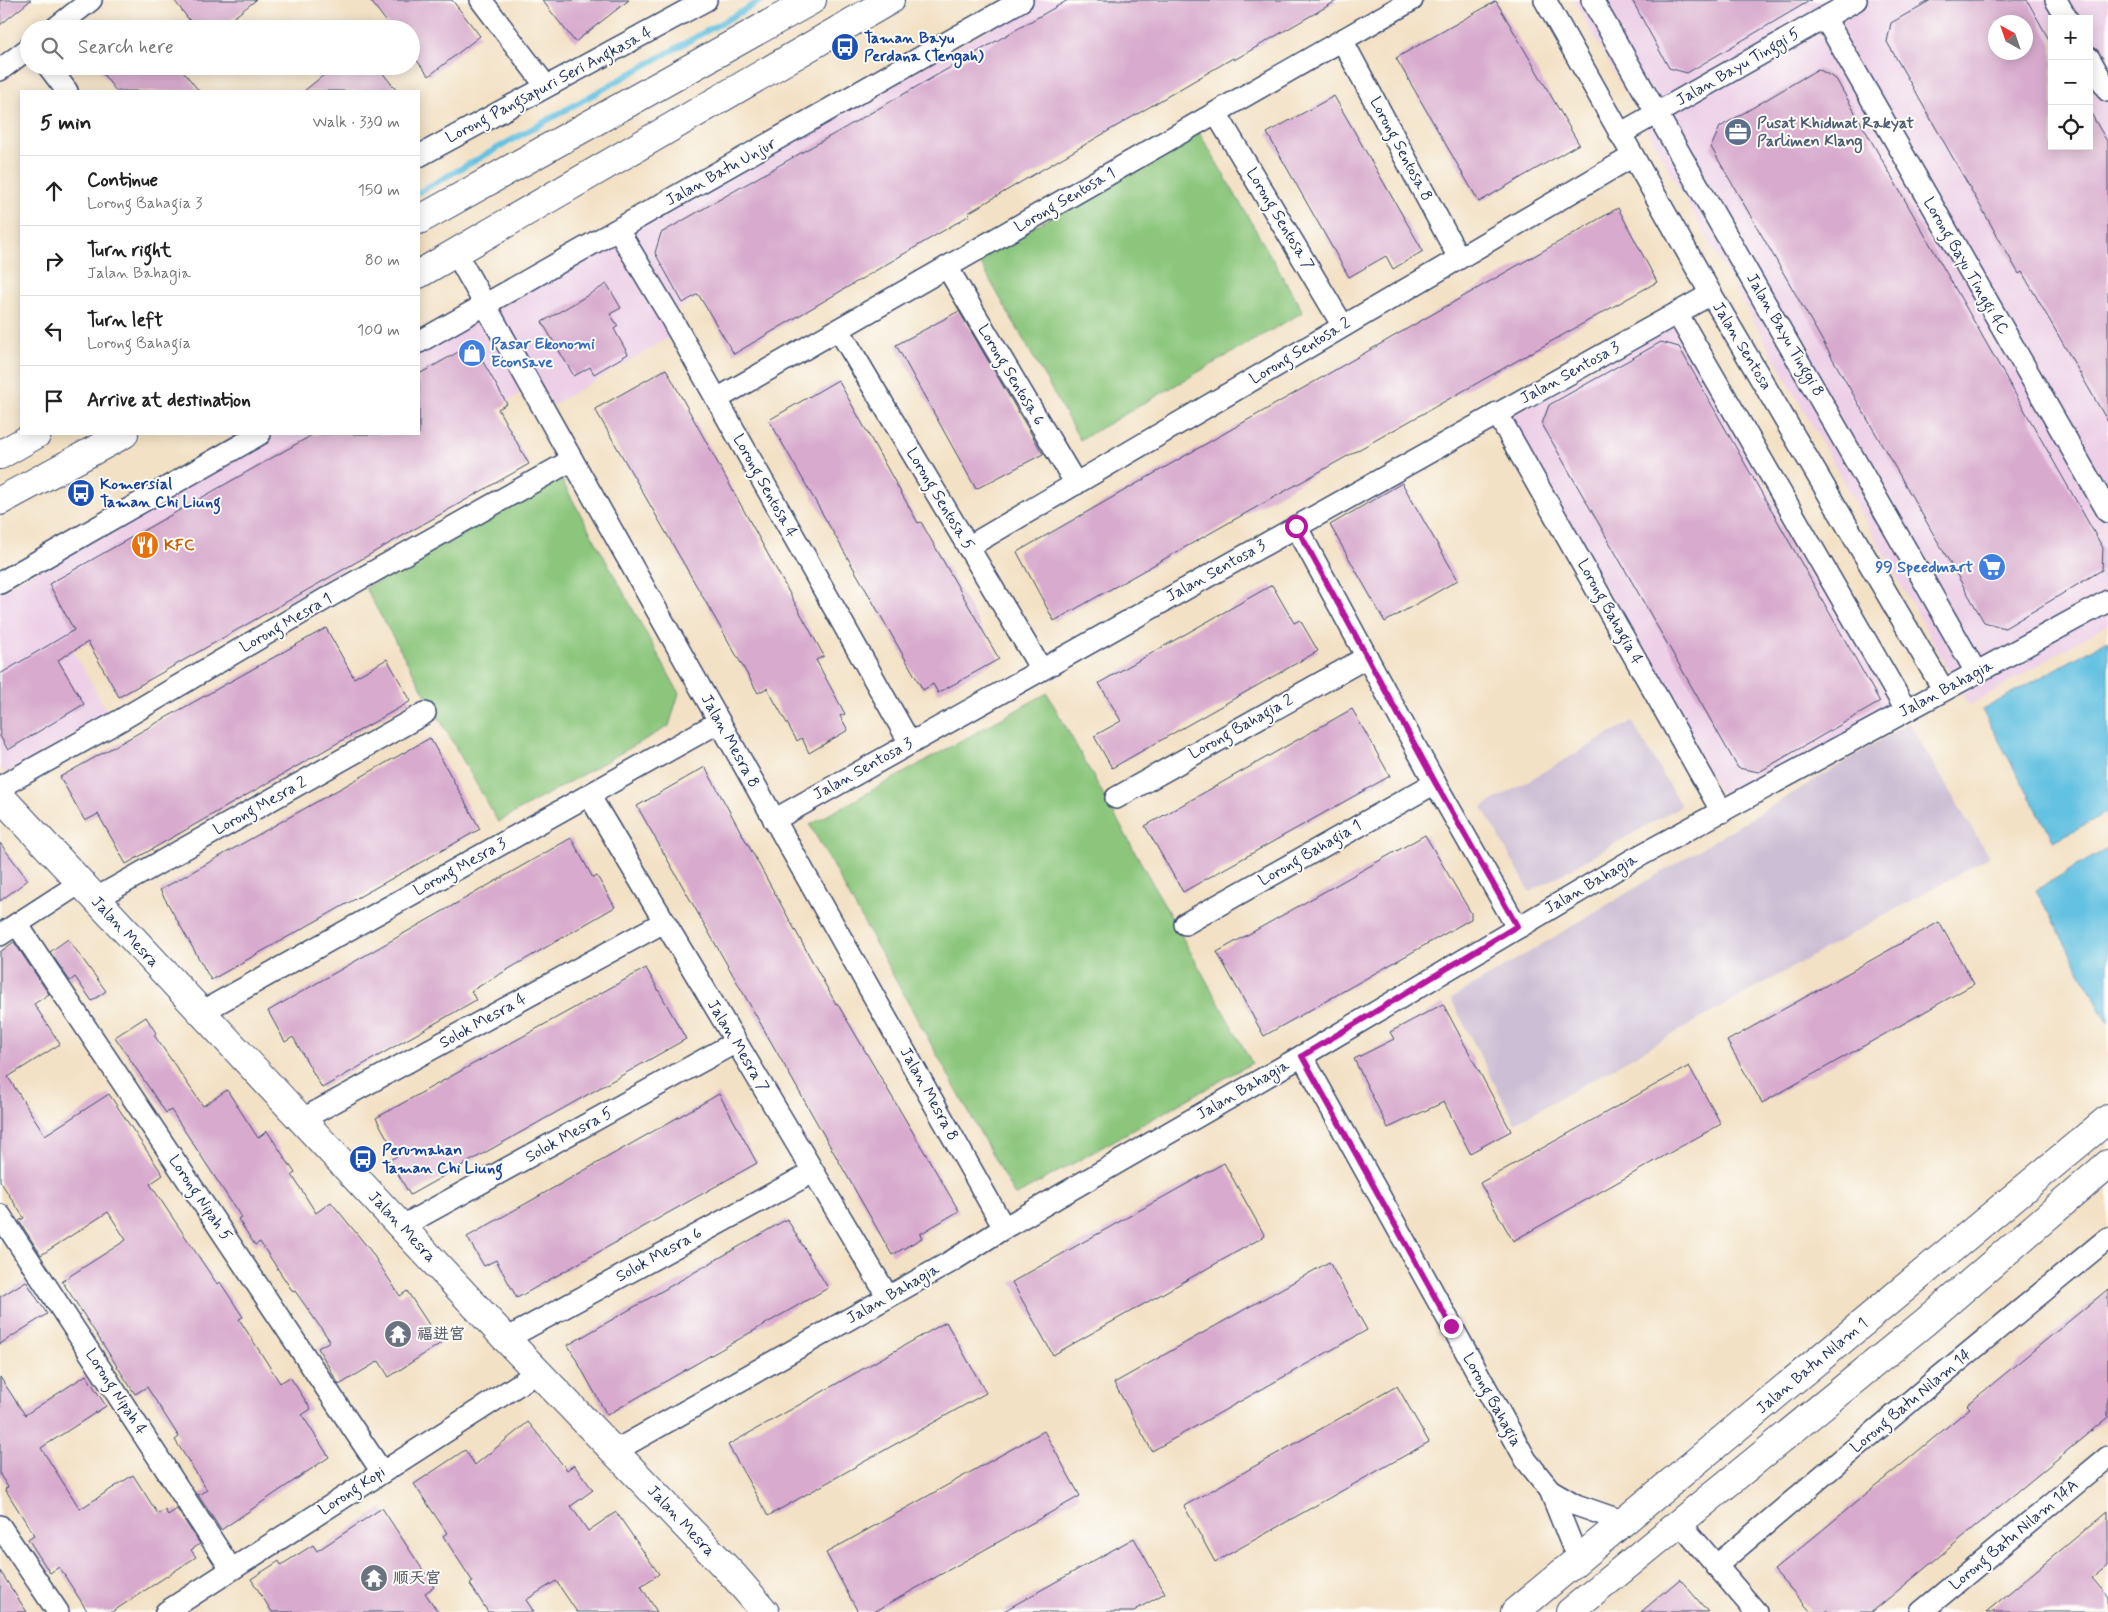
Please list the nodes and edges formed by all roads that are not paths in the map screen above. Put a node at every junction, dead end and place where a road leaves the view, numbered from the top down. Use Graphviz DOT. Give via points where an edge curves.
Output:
graph roads {
  1 [pos="91,0"];
  2 [pos="481,0"];
  3 [pos="706,0"];
  4 [pos="812,0"];
  5 [pos="890,0"];
  6 [pos="1022,0"];
  7 [pos="1412,0"];
  8 [pos="1545,0"];
  9 [pos="1592,0"];
  10 [pos="1856,0"];
  11 [pos="2056,0"];
  12 [pos="2064,15"];
  13 [pos="1825,18"];
  14 [pos="65,20"];
  15 [pos="1342,40"];
  16 [pos="20,55"];
  17 [pos="2090,60"];
  18 [pos="0,70"];
  19 [pos="55,75"];
  20 [pos="546,86"];
  21 [pos="66,90"];
  22 [pos="2108,91"];
  23 [pos="1216,112"];
  24 [pos="1658,113"];
  25 [pos="1620,134"];
  26 [pos="420,155"];
  27 [pos="1632,156"];
  28 [pos="420,219"];
  29 [pos="618,230"];
  30 [pos="456,253"];
  31 [pos="1460,258"];
  32 [pos="947,267"];
  33 [pos="420,273"];
  34 [pos="1711,294"];
  35 [pos="484,304"];
  36 [pos="1677,313"];
  37 [pos="1343,326"];
  38 [pos="839,330"];
  39 [pos="420,341"];
  40 [pos="717,400"];
  41 [pos="1497,413"];
  42 [pos="35,435"];
  43 [pos="122,435"];
  44 [pos="258,435"];
  45 [pos="0,455"];
  46 [pos="572,460"];
  47 [pos="1076,484"];
  48 [pos="0,501"];
  49 [pos="2108,512"];
  50 [pos="1296,526"];
  51 [pos="968,547"];
  52 [pos="0,583"];
  53 [pos="2108,601"];
  54 [pos="1367,657"];
  55 [pos="1041,669"];
  56 [pos="1976,672"];
  57 [pos="1943,689"];
  58 [pos="1906,710"];
  59 [pos="426,713"];
  60 [pos="720,722"];
  61 [pos="910,743"];
  62 [pos="1435,782"];
  63 [pos="0,787"];
  64 [pos="589,794"];
  65 [pos="0,796"];
  66 [pos="1116,798"];
  67 [pos="1722,812"];
  68 [pos="774,820"];
  69 [pos="87,891"];
  70 [pos="664,922"];
  71 [pos="1185,924"];
  72 [pos="1517,926"];
  73 [pos="9,929"];
  74 [pos="200,1013"];
  75 [pos="736,1042"];
  76 [pos="1302,1056"];
  77 [pos="2108,1119"];
  78 [pos="301,1120"];
  79 [pos="2108,1164"];
  80 [pos="813,1172"];
  81 [pos="0,1215"];
  82 [pos="402,1227"];
  83 [pos="1004,1228"];
  84 [pos="2108,1238"];
  85 [pos="1900,1293"];
  86 [pos="888,1298"];
  87 [pos="1925,1322"];
  88 [pos="506,1339"];
  89 [pos="538,1372"];
  90 [pos="615,1451"];
  91 [pos="2108,1457"];
  92 [pos="382,1472"];
  93 [pos="1550,1490"];
  94 [pos="1625,1522"];
  95 [pos="1679,1522"];
  96 [pos="0,1526"];
  97 [pos="1578,1560"];
  98 [pos="1716,1566"];
  99 [pos="231,1569"];
  100 [pos="58,1612"];
  101 [pos="166,1612"];
  102 [pos="765,1612"];
  103 [pos="1515,1612"];
  104 [pos="1570,1612"];
  105 [pos="1756,1612"];
  106 [pos="1921,1612"];
  1 -- 14 [label="street"];
  2 -- 20 [label="street"];
  3 -- 20 [label="street, Lorong Pangsapuri Seri Angkasa 4"];
  4 -- 28 [label="main road"];
  5 -- 30 [label="main road"];
  6 -- 29 [label="street, Jalan Batu Unjur"];
  7 -- 15 [label="street, Lorong Sentosa 1"];
  8 -- 25 [label="street, Jalan Sentosa"];
  9 -- 24 [label="street, Jalan Bayu Tinggi 8"];
  10 -- 13 [label="street, Jalan Bayu Tinggi 5"];
  11 -- 12 [label="street"];
  13 -- 24 [label="street, Jalan Bayu Tinggi 5"];
  13 -- 49 [label="street, Lorong Bayu Tinggi 4C"];
  15 -- 23 [label="street, Lorong Sentosa 1"];
  15 -- 31 [label="street, Lorong Sentosa 8"];
  16 -- 18 [label="street"];
  17 -- 22 [label="street"];
  19 -- 21 [label="street"];
  20 -- 26 [label="street, Lorong Pangsapuri Seri Angkasa 4"];
  23 -- 32 [label="street, Lorong Sentosa 1"];
  23 -- 37 [label="street, Lorong Sentosa 7"];
  24 -- 25 [label="street, Jalan Bayu Tinggi 5"];
  24 -- 56 [label="street, Jalan Bayu Tinggi 8"];
  25 -- 27 [label="street, Jalan Sentosa"];
  27 -- 31 [label="street, Lorong Sentosa 2"];
  27 -- 34 [label="street, Jalan Sentosa"];
  29 -- 35 [label="street, Jalan Batu Unjur"];
  29 -- 40 [label="street, Lorong Sentosa 4"];
  30 -- 33 [label="main road"];
  30 -- 35 [label="street, Jalan Mesra 8"];
  31 -- 37 [label="street, Lorong Sentosa 2"];
  32 -- 38 [label="street, Lorong Sentosa 1"];
  32 -- 47 [label="street, Lorong Sentosa 6"];
  34 -- 36 [label="street, Jalan Sentosa 3"];
  34 -- 57 [label="street, Jalan Sentosa"];
  35 -- 39 [label="street, Jalan Batu Unjur"];
  35 -- 46 [label="street, Jalan Mesra 8"];
  36 -- 41 [label="street, Jalan Sentosa 3"];
  36 -- 58 [label="street"];
  37 -- 47 [label="street, Lorong Sentosa 2"];
  38 -- 40 [label="street, Lorong Sentosa 1"];
  38 -- 51 [label="street, Lorong Sentosa 5"];
  40 -- 61 [label="street, Lorong Sentosa 4"];
  41 -- 50 [label="street, Jalan Sentosa 3"];
  41 -- 67 [label="street, Lorong Bahagia 4"];
  42 -- 45 [label="main road"];
  43 -- 48 [label="main road"];
  44 -- 52 [label="street"];
  46 -- 60 [label="street, Jalan Mesra 8"];
  46 -- 63 [label="street, Lorong Mesra 1"];
  47 -- 51 [label="street, Lorong Sentosa 2"];
  50 -- 54 [label="street"];
  50 -- 55 [label="street, Jalan Sentosa 3"];
  51 -- 55 [label="street, Lorong Sentosa 5"];
  53 -- 56 [label="street, Jalan Bahagia"];
  54 -- 62 [label="street"];
  54 -- 66 [label="street, Lorong Bahagia 2"];
  55 -- 61 [label="street, Jalan Sentosa 3"];
  56 -- 57 [label="street, Jalan Bahagia"];
  57 -- 58 [label="street, Jalan Bahagia"];
  58 -- 67 [label="street, Jalan Bahagia"];
  59 -- 69 [label="street, Lorong Mesra 2"];
  60 -- 64 [label="street, Lorong Mesra 3"];
  60 -- 68 [label="street, Jalan Mesra 8"];
  61 -- 68 [label="street, Jalan Sentosa 3"];
  62 -- 71 [label="street, Lorong Bahagia 1"];
  62 -- 72 [label="street"];
  64 -- 70 [label="street, Jalan Mesra 7"];
  64 -- 74 [label="street, Lorong Mesra 3"];
  65 -- 69 [label="main road, Jalan Mesra"];
  67 -- 72 [label="street, Jalan Bahagia"];
  68 -- 83 [label="street, Jalan Mesra 8"];
  69 -- 73 [label="street, Lorong Mesra 2"];
  69 -- 74 [label="main road, Jalan Mesra"];
  70 -- 75 [label="street, Jalan Mesra 7"];
  70 -- 78 [label="street, Solok Mesra 4"];
  72 -- 76 [label="street, Jalan Bahagia"];
  73 -- 92 [label="street, Lorong Nipah 5"];
  74 -- 78 [label="main road, Jalan Mesra"];
  75 -- 80 [label="street, Jalan Mesra 7"];
  75 -- 82 [label="street, Solok Mesra 5"];
  76 -- 83 [label="street, Jalan Bahagia"];
  76 -- 93 [label="street, Lorong Bahagia" via="1526,1460"];
  77 -- 85 [label="main road, Jalan Batu Nilam 1"];
  78 -- 82 [label="main road, Jalan Mesra"];
  79 -- 87 [label="main road"];
  80 -- 86 [label="street, Jalan Mesra 7"];
  80 -- 88 [label="street, Solok Mesra 6"];
  81 -- 99 [label="street, Lorong Nipah 4"];
  82 -- 88 [label="main road, Jalan Mesra"];
  83 -- 86 [label="street, Jalan Bahagia"];
  84 -- 98 [label="street, Lorong Batu Nilam 14"];
  85 -- 87 [label="main road"];
  85 -- 94 [label="main road, Jalan Batu Nilam 1"];
  86 -- 90 [label="street, Jalan Bahagia"];
  87 -- 95 [label="main road"];
  88 -- 89 [label="main road, Jalan Mesra"];
  89 -- 90 [label="main road, Jalan Mesra"];
  89 -- 92 [label="street, Lorong Kopi"];
  90 -- 102 [label="main road, Jalan Mesra"];
  91 -- 106 [label="street, Lorong Batu Nilam 14A"];
  92 -- 99 [label="street, Lorong Kopi"];
  93 -- 94 [label="street" via="1576,1505"];
  93 -- 97 [label="street, Lorong Bahagia"];
  94 -- 97 [label="main road, Jalan Batu Nilam 1"];
  95 -- 98 [label="street"];
  95 -- 104 [label="main road"];
  96 -- 100 [label="street"];
  97 -- 103 [label="main road, Jalan Batu Nilam 1"];
  98 -- 105 [label="street"];
  99 -- 101 [label="street, Lorong Kopi"];
}
